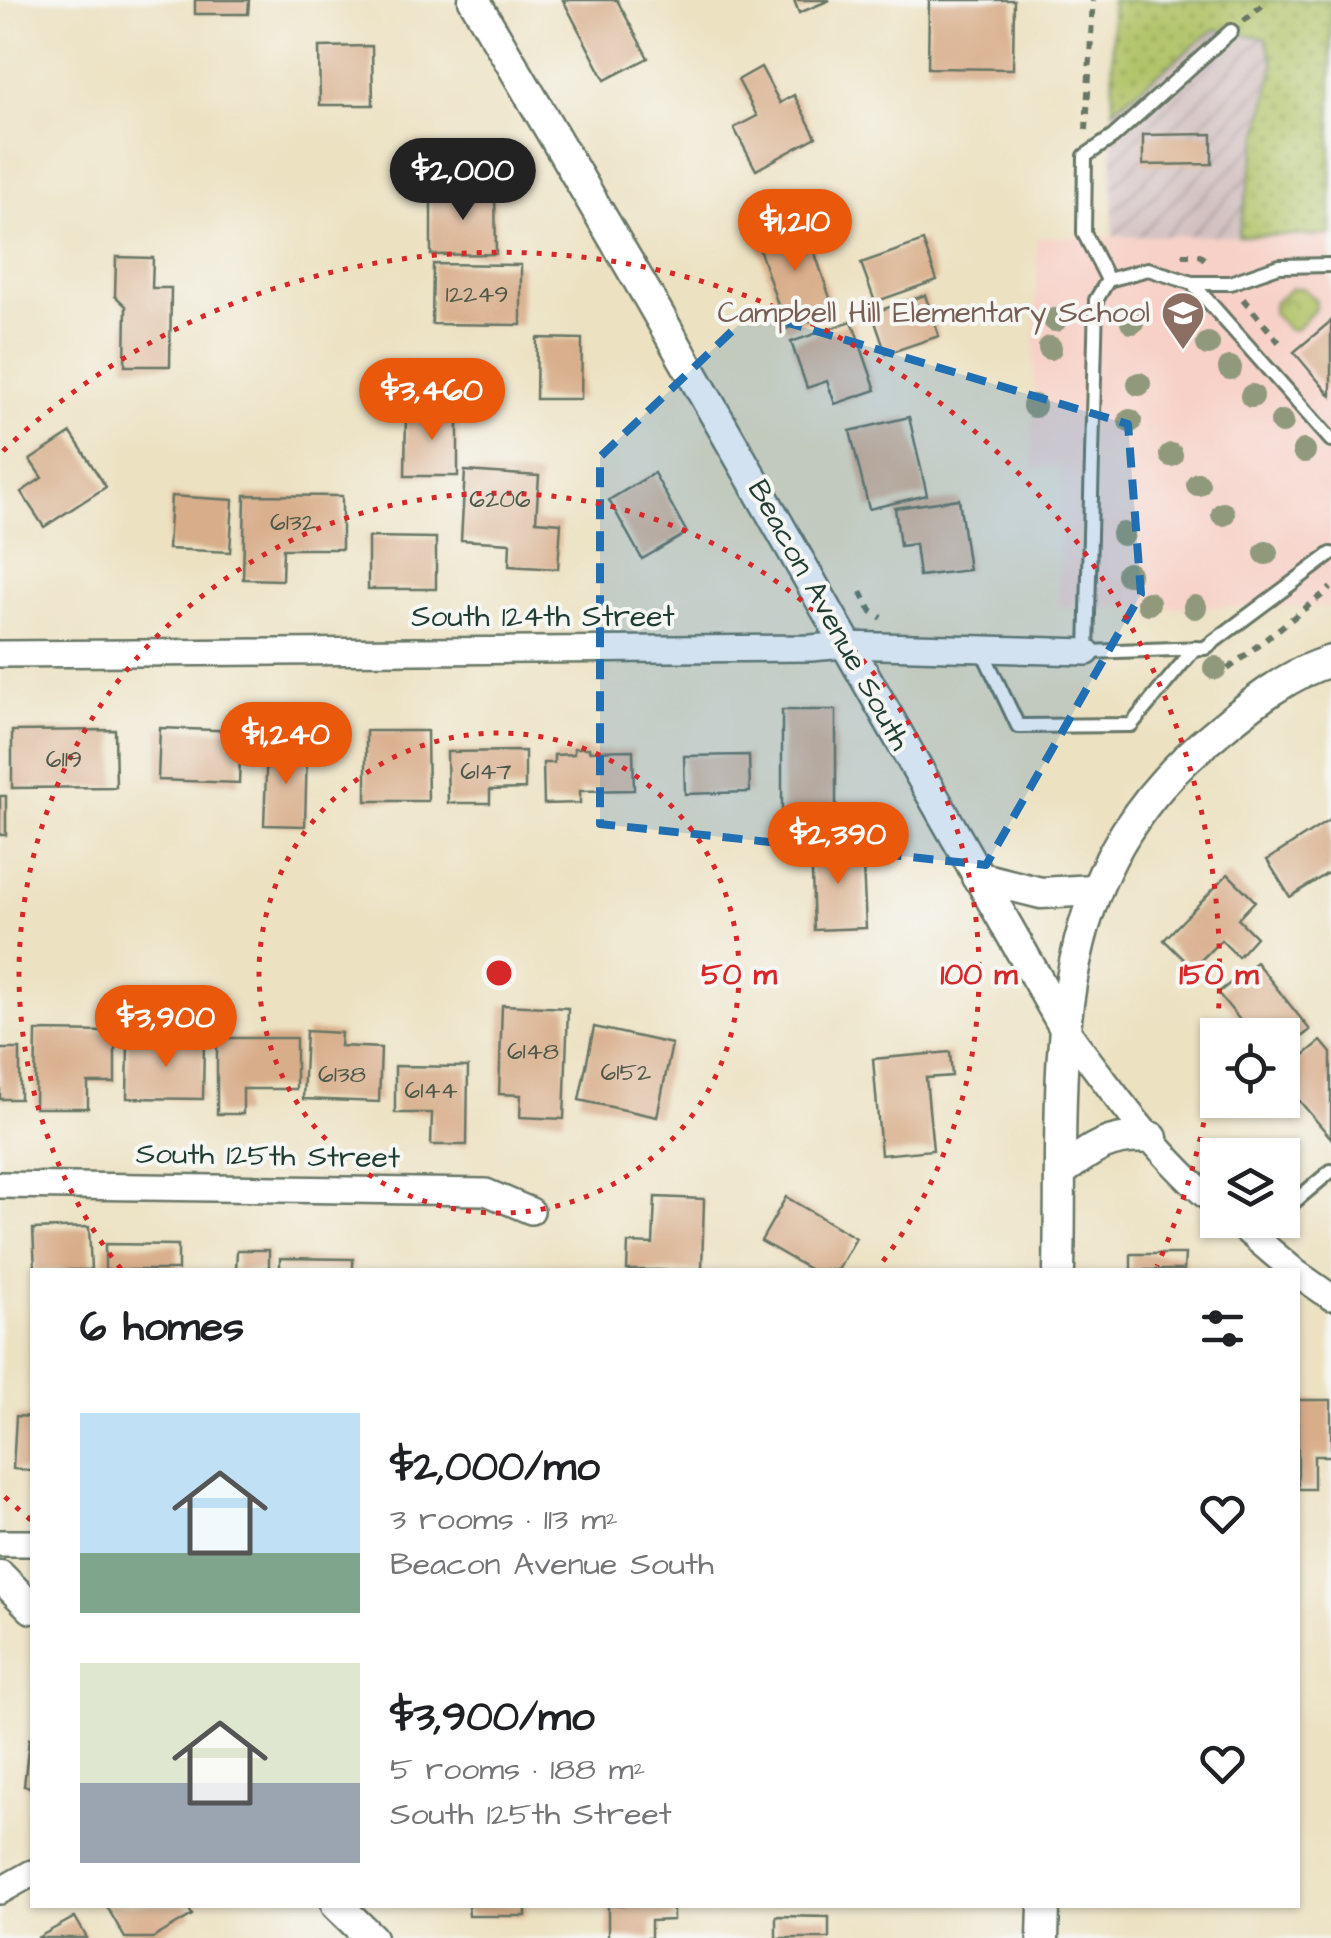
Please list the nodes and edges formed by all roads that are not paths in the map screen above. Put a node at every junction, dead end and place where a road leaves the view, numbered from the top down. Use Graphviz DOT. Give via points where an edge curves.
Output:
graph roads {
  1 [pos="474,0"];
  2 [pos="1231,31"];
  3 [pos="1331,265"];
  4 [pos="1108,280"];
  5 [pos="1192,283"];
  6 [pos="1331,440"];
  7 [pos="1331,554"];
  8 [pos="846,645"];
  9 [pos="981,648"];
  10 [pos="1196,648"];
  11 [pos="1086,652"];
  12 [pos="0,654"];
  13 [pos="1331,661"];
  14 [pos="977,877"];
  15 [pos="1094,890"];
  16 [pos="1065,1028"];
  17 [pos="1152,1138"];
  18 [pos="1062,1171"];
  19 [pos="1331,1171"];
  20 [pos="0,1185"];
  21 [pos="1200,1191"];
  22 [pos="1300,1197"];
  23 [pos="531,1211"];
  24 [pos="1265,1238"];
  25 [pos="1060,1268"];
  26 [pos="1292,1268"];
  27 [pos="1300,1276"];
  28 [pos="1331,1298"];
  29 [pos="30,1543"];
  30 [pos="0,1544"];
  31 [pos="0,1576"];
  32 [pos="30,1606"];
  33 [pos="30,1874"];
  34 [pos="0,1891"];
  35 [pos="341,1908"];
  36 [pos="1044,1908"];
  37 [pos="372,1938"];
  38 [pos="1044,1938"];
  1 -- 8 [label="street, Beacon Avenue South"];
  2 -- 4 [label="lane" via="1085,156 1084,234"];
  3 -- 5 [label="lane" via="1278,266 1230,283"];
  4 -- 5 [label="lane" via="1148,268"];
  4 -- 11 [label="lane" via="1096,300"];
  5 -- 6 [label="lane"];
  7 -- 10 [label="lane" via="1205,648"];
  8 -- 9 [label="street, South 124th Street"];
  8 -- 12 [label="street, South 124th Street"];
  8 -- 14 [label="street, Beacon Avenue South"];
  9 -- 10 [label="lane" via="1018,726 1131,725"];
  9 -- 11 [label="street, South 124th Street"];
  10 -- 11 [label="lane"];
  13 -- 15 [label="street" via="1252,704 1184,758 1126,828"];
  14 -- 15 [label="street" via="1041,893"];
  14 -- 16 [label="street, Beacon Avenue South"];
  15 -- 16 [label="street" via="1076,946"];
  16 -- 17 [label="street, Beacon Avenue South"];
  16 -- 18 [label="street"];
  17 -- 18 [label="street" via="1122,1136"];
  17 -- 21 [label="street, Beacon Avenue South"];
  18 -- 25 [label="street"];
  19 -- 22 [label="lane"];
  20 -- 23 [label="street, South 125th Street" via="486,1192"];
  24 -- 26 [label="street"];
  27 -- 28 [label="street"];
  29 -- 30 [label="street"];
  31 -- 32 [label="street"];
  33 -- 34 [label="street"];
  35 -- 37 [label="street"];
  36 -- 38 [label="street"];
}
